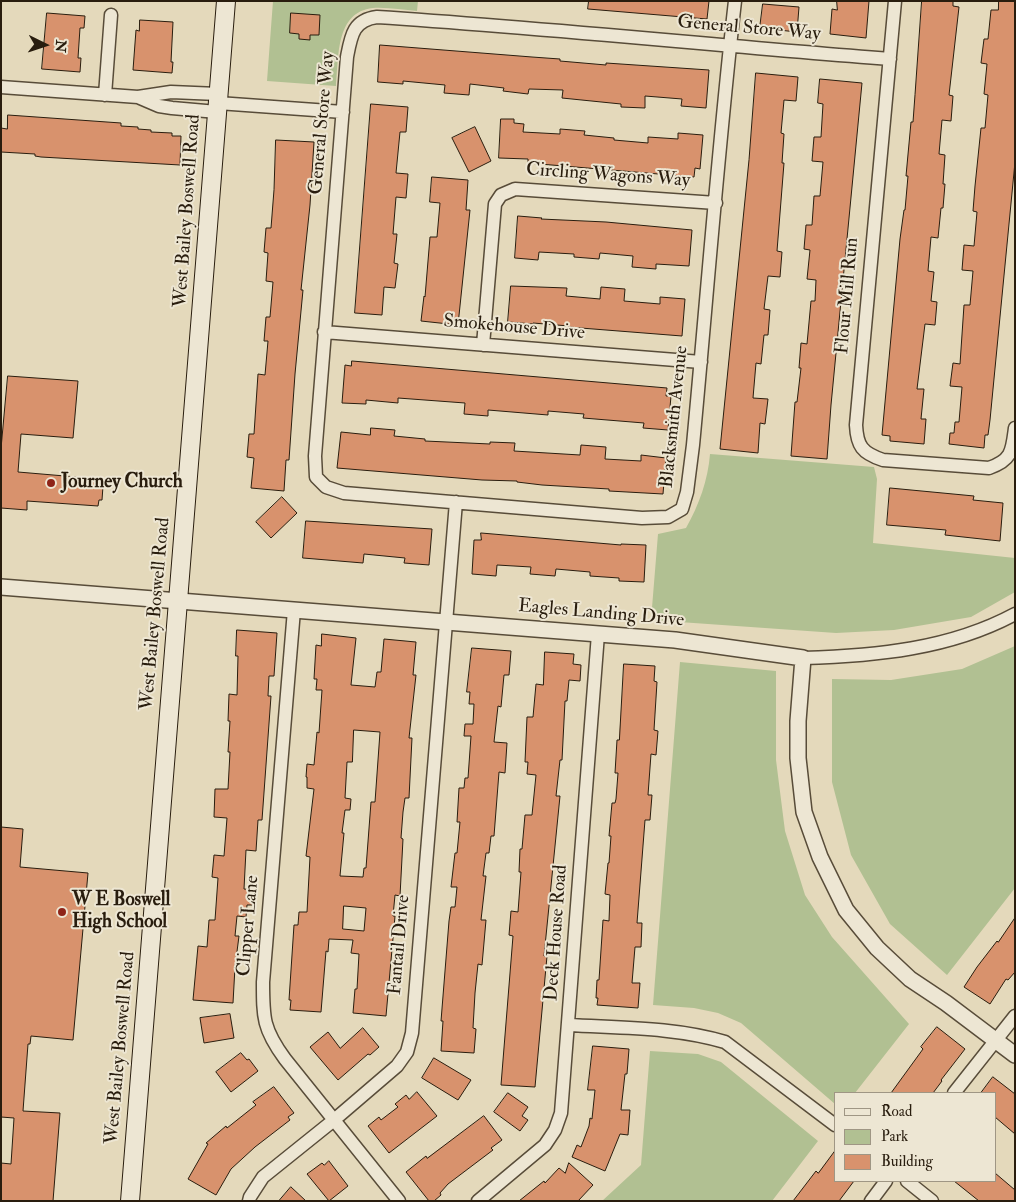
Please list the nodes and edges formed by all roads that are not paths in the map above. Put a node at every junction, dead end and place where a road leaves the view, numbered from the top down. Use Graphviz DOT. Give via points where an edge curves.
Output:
graph roads {
  1 [pos="226,1"];
  2 [pos="735,1"];
  3 [pos="895,1"];
  4 [pos="111,15"];
  5 [pos="730,46"];
  6 [pos="890,59"];
  7 [pos="1,87"];
  8 [pos="105,95"];
  9 [pos="138,97"];
  10 [pos="218,103"];
  11 [pos="342,112"];
  12 [pos="716,203"];
  13 [pos="324,332"];
  14 [pos="483,345"];
  15 [pos="701,362"];
  16 [pos="1015,428"];
  17 [pos="326,487"];
  18 [pos="456,502"];
  19 [pos="1,587"];
  20 [pos="177,601"];
  21 [pos="294,610"];
  22 [pos="1015,614"];
  23 [pos="446,622"];
  24 [pos="598,634"];
  25 [pos="803,658"];
  26 [pos="1015,1016"];
  27 [pos="569,1025"];
  28 [pos="996,1040"];
  29 [pos="1015,1054"];
  30 [pos="955,1092"];
  31 [pos="334,1120"];
  32 [pos="834,1124"];
  33 [pos="885,1182"];
  34 [pos="908,1182"];
  35 [pos="130,1201"];
  36 [pos="249,1201"];
  37 [pos="399,1201"];
  38 [pos="478,1201"];
  39 [pos="871,1201"];
  40 [pos="932,1201"];
  1 -- 10 [label="main road, West Bailey Boswell Road"];
  2 -- 5 [label="street, Blacksmith Avenue"];
  3 -- 6 [label="street, Flour Mill Run"];
  4 -- 8 [label="street"];
  5 -- 6 [label="street, General Store Way"];
  5 -- 11 [label="street, General Store Way" via="462,22 365,18 351,37"];
  5 -- 12 [label="street, Blacksmith Avenue"];
  6 -- 16 [label="street, Flour Mill Run" via="856,437 870,456 883,460 989,468 1002,463 1010,452"];
  7 -- 8 [label="street"];
  8 -- 9 [label="street"];
  9 -- 10 [label="street" via="171,92"];
  9 -- 10 [label="street" via="172,108"];
  10 -- 11 [label="street"];
  10 -- 20 [label="main road, West Bailey Boswell Road"];
  11 -- 13 [label="street, General Store Way"];
  12 -- 14 [label="street, Circling Wagons Way" via="515,189 501,195 495,204"];
  12 -- 15 [label="street, Blacksmith Avenue"];
  13 -- 14 [label="street, Smokehouse Drive"];
  13 -- 17 [label="street, General Store Way" via="315,456 316,477"];
  14 -- 15 [label="street, Smokehouse Drive"];
  15 -- 18 [label="street, Blacksmith Avenue" via="687,492 682,509 668,517 642,518"];
  17 -- 18 [label="street, Blacksmith Avenue" via="344,493"];
  18 -- 23 [label="street, Fantail Drive"];
  19 -- 20 [label="street, Eagles Landing Drive"];
  20 -- 21 [label="street, Eagles Landing Drive"];
  20 -- 35 [label="main road, West Bailey Boswell Road"];
  21 -- 23 [label="street, Eagles Landing Drive"];
  21 -- 31 [label="street, Clipper Lane" via="263,1006 272,1041"];
  22 -- 25 [label="street, Eagles Landing Drive" via="953,639 921,647"];
  23 -- 24 [label="street, Eagles Landing Drive"];
  23 -- 31 [label="street, Fantail Drive" via="408,1052 397,1066"];
  24 -- 25 [label="street, Eagles Landing Drive" via="676,640"];
  24 -- 27 [label="street, Deck House Road"];
  25 -- 28 [label="street" via="798,758 804,812 820,858 846,910 877,948 910,979"];
  26 -- 28 [label="street"];
  27 -- 32 [label="street" via="682,1032 725,1042"];
  27 -- 38 [label="street, Deck House Road" via="560,1113 555,1130 539,1151"];
  28 -- 29 [label="street"];
  28 -- 30 [label="street"];
  31 -- 36 [label="street, Fantail Drive" via="263,1177"];
  31 -- 37 [label="street, Clipper Lane"];
  33 -- 39 [label="street"];
  34 -- 40 [label="street"];
}
